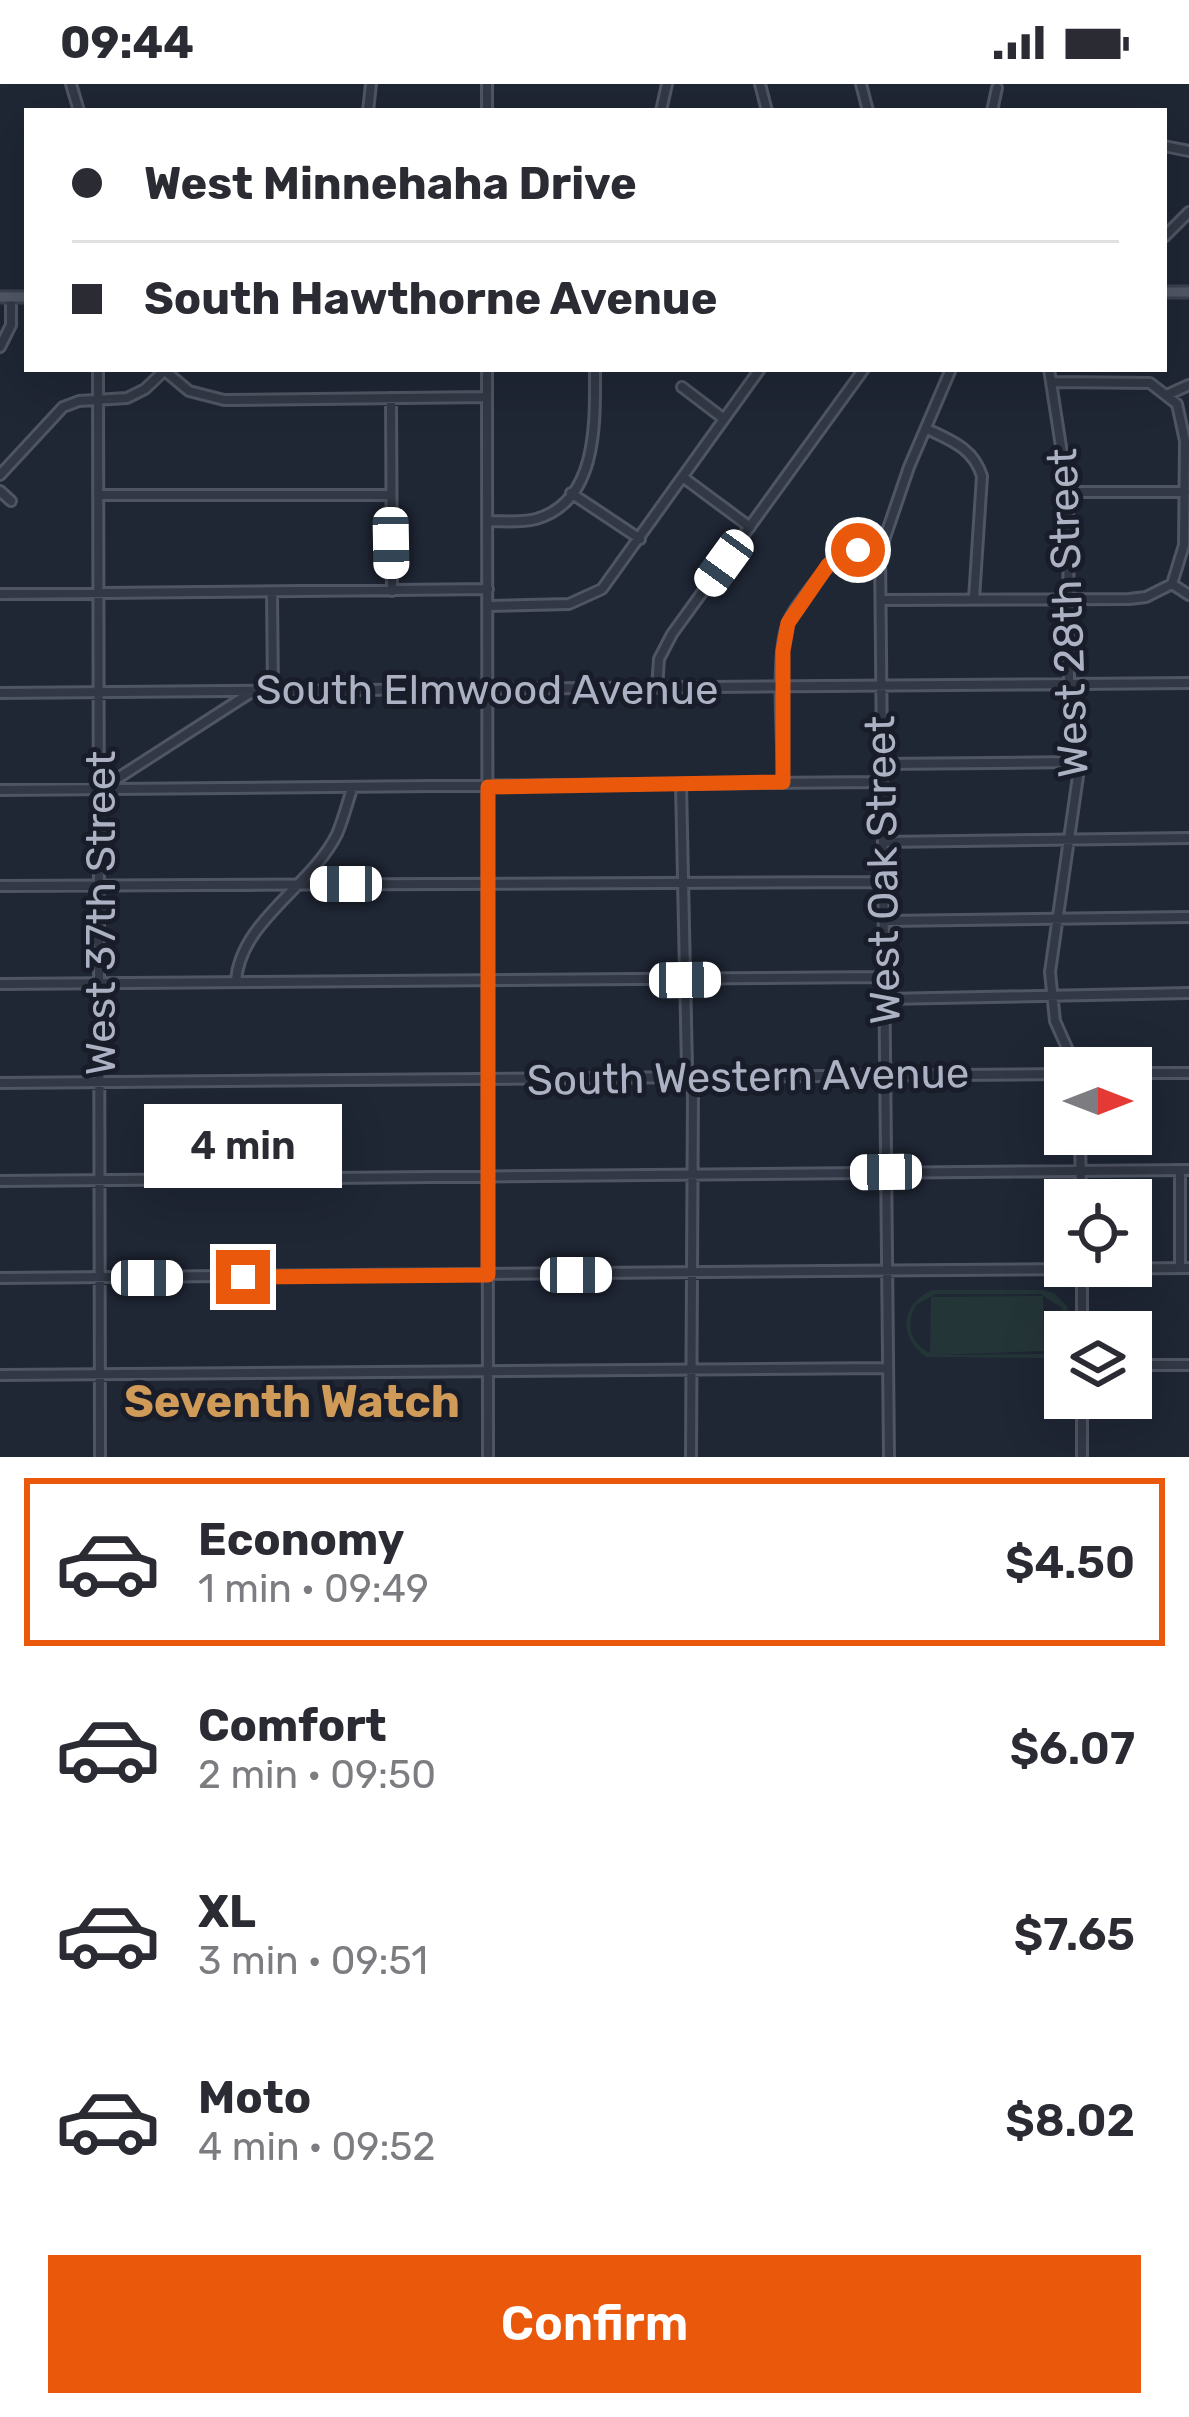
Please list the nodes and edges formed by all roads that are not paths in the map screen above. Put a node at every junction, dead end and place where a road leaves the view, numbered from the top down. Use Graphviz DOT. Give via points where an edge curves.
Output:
graph roads {
  1 [pos="997,88"];
  2 [pos="993,108"];
  3 [pos="1189,212"];
  4 [pos="1167,234"];
  5 [pos="6,297"];
  6 [pos="0,347"];
  7 [pos="98,372"];
  8 [pos="163,372"];
  9 [pos="167,372"];
  10 [pos="487,372"];
  11 [pos="595,372"];
  12 [pos="758,372"];
  13 [pos="862,372"];
  14 [pos="950,372"];
  15 [pos="1049,372"];
  16 [pos="1054,382"];
  17 [pos="1189,385"];
  18 [pos="682,387"];
  19 [pos="1168,394"];
  20 [pos="487,397"];
  21 [pos="391,398"];
  22 [pos="98,400"];
  23 [pos="724,419"];
  24 [pos="927,429"];
  25 [pos="0,475"];
  26 [pos="684,478"];
  27 [pos="0,491"];
  28 [pos="1068,492"];
  29 [pos="1185,492"];
  30 [pos="571,493"];
  31 [pos="98,495"];
  32 [pos="390,495"];
  33 [pos="11,501"];
  34 [pos="488,521"];
  35 [pos="750,527"];
  36 [pos="640,538"];
  37 [pos="880,552"];
  38 [pos="1172,584"];
  39 [pos="488,590"];
  40 [pos="392,591"];
  41 [pos="99,592"];
  42 [pos="272,592"];
  43 [pos="0,594"];
  44 [pos="1189,595"];
  45 [pos="1067,598"];
  46 [pos="974,599"];
  47 [pos="880,600"];
  48 [pos="488,606"];
  49 [pos="1189,683"];
  50 [pos="1069,684"];
  51 [pos="657,688"];
  52 [pos="784,688"];
  53 [pos="881,688"];
  54 [pos="488,690"];
  55 [pos="273,691"];
  56 [pos="101,692"];
  57 [pos="251,692"];
  58 [pos="0,693"];
  59 [pos="1081,763"];
  60 [pos="882,764"];
  61 [pos="783,782"];
  62 [pos="882,782"];
  63 [pos="681,784"];
  64 [pos="488,787"];
  65 [pos="101,789"];
  66 [pos="352,789"];
  67 [pos="0,790"];
  68 [pos="1070,838"];
  69 [pos="1189,838"];
  70 [pos="883,842"];
  71 [pos="883,882"];
  72 [pos="685,883"];
  73 [pos="301,884"];
  74 [pos="101,885"];
  75 [pos="488,885"];
  76 [pos="0,886"];
  77 [pos="1189,916"];
  78 [pos="1059,918"];
  79 [pos="884,921"];
  80 [pos="884,977"];
  81 [pos="685,980"];
  82 [pos="236,982"];
  83 [pos="488,982"];
  84 [pos="100,983"];
  85 [pos="0,985"];
  86 [pos="1189,993"];
  87 [pos="1052,995"];
  88 [pos="884,999"];
  89 [pos="1066,1047"];
  90 [pos="1152,1073"];
  91 [pos="1189,1073"];
  92 [pos="1044,1074"];
  93 [pos="885,1075"];
  94 [pos="690,1078"];
  95 [pos="488,1080"];
  96 [pos="100,1082"];
  97 [pos="0,1083"];
  98 [pos="1081,1155"];
  99 [pos="1081,1170"];
  100 [pos="1184,1170"];
  101 [pos="886,1172"];
  102 [pos="694,1175"];
  103 [pos="488,1177"];
  104 [pos="1081,1179"];
  105 [pos="100,1180"];
  106 [pos="0,1181"];
  107 [pos="1044,1268"];
  108 [pos="1152,1268"];
  109 [pos="1184,1268"];
  110 [pos="887,1270"];
  111 [pos="693,1274"];
  112 [pos="488,1275"];
  113 [pos="0,1278"];
  114 [pos="100,1278"];
  115 [pos="1152,1365"];
  116 [pos="1189,1365"];
  117 [pos="888,1368"];
  118 [pos="693,1370"];
  119 [pos="488,1372"];
  120 [pos="0,1375"];
  121 [pos="100,1375"];
  122 [pos="1082,1419"];
  123 [pos="100,1457"];
  124 [pos="488,1457"];
  125 [pos="692,1457"];
  126 [pos="889,1457"];
  127 [pos="1082,1457"];
  1 -- 2 [label="street"];
  3 -- 4 [label="street"];
  5 -- 6 [label="street" via="11,325"];
  7 -- 22 [label="street, West 37th Street"];
  8 -- 22 [label="street" via="138,393"];
  9 -- 21 [label="street" via="212,399"];
  10 -- 20 [label="street"];
  11 -- 30 [label="street" via="590,456"];
  12 -- 23 [label="street"];
  13 -- 35 [label="street"];
  14 -- 24 [label="street, West Oak Street"];
  15 -- 16 [label="street, West 28th Street"];
  16 -- 19 [label="street" via="1150,382"];
  16 -- 28 [label="street, West 28th Street"];
  17 -- 19 [label="street"];
  18 -- 23 [label="street"];
  19 -- 29 [label="street" via="1183,421"];
  20 -- 21 [label="street"];
  20 -- 34 [label="street"];
  21 -- 32 [label="street"];
  22 -- 25 [label="street" via="64,407"];
  22 -- 31 [label="street, West 37th Street"];
  23 -- 26 [label="street"];
  24 -- 37 [label="street, West Oak Street"];
  24 -- 46 [label="street" via="967,449 982,476"];
  26 -- 35 [label="street"];
  26 -- 36 [label="street"];
  27 -- 33 [label="street"];
  28 -- 29 [label="street"];
  28 -- 45 [label="street, West 28th Street"];
  29 -- 38 [label="street" via="1182,562"];
  30 -- 34 [label="street" via="536,519"];
  30 -- 36 [label="street"];
  31 -- 32 [label="street"];
  31 -- 41 [label="street, West 37th Street"];
  32 -- 40 [label="street"];
  34 -- 39 [label="street"];
  35 -- 51 [label="street" via="664,647"];
  36 -- 48 [label="street" via="602,590 580,602"];
  37 -- 47 [label="street, West Oak Street"];
  37 -- 52 [label="street" via="839,556 793,613 784,634"];
  38 -- 44 [label="street"];
  38 -- 45 [label="street" via="1146,597"];
  39 -- 40 [label="street"];
  39 -- 48 [label="street"];
  40 -- 42 [label="street"];
  41 -- 42 [label="street"];
  41 -- 43 [label="street"];
  41 -- 56 [label="street, West 37th Street"];
  42 -- 55 [label="street"];
  45 -- 46 [label="street"];
  45 -- 50 [label="street, West 28th Street"];
  46 -- 47 [label="street"];
  47 -- 53 [label="street, West Oak Street"];
  48 -- 54 [label="street"];
  49 -- 50 [label="street, South Elmwood Avenue"];
  50 -- 53 [label="street, South Elmwood Avenue"];
  50 -- 59 [label="street, West 28th Street"];
  51 -- 52 [label="street, South Elmwood Avenue"];
  51 -- 54 [label="street, South Elmwood Avenue"];
  52 -- 53 [label="street, South Elmwood Avenue"];
  52 -- 61 [label="street"];
  53 -- 60 [label="street, West Oak Street"];
  54 -- 55 [label="street, South Elmwood Avenue"];
  54 -- 64 [label="street"];
  55 -- 57 [label="street, South Elmwood Avenue"];
  56 -- 57 [label="street, South Elmwood Avenue"];
  56 -- 58 [label="street, South Elmwood Avenue"];
  56 -- 65 [label="street, West 37th Street"];
  57 -- 65 [label="street"];
  59 -- 60 [label="street"];
  59 -- 68 [label="street, West 28th Street"];
  60 -- 62 [label="street, West Oak Street"];
  61 -- 62 [label="street"];
  61 -- 63 [label="street"];
  62 -- 70 [label="street, West Oak Street"];
  63 -- 64 [label="street"];
  63 -- 72 [label="street"];
  64 -- 66 [label="street"];
  64 -- 75 [label="street"];
  65 -- 66 [label="street"];
  65 -- 67 [label="street"];
  65 -- 74 [label="street, West 37th Street"];
  66 -- 73 [label="street" via="336,836"];
  68 -- 69 [label="street"];
  68 -- 70 [label="street"];
  68 -- 78 [label="street, West 28th Street"];
  70 -- 71 [label="street, West Oak Street"];
  71 -- 72 [label="street"];
  71 -- 79 [label="street, West Oak Street"];
  72 -- 75 [label="street"];
  72 -- 81 [label="street"];
  73 -- 74 [label="street"];
  73 -- 75 [label="street"];
  73 -- 82 [label="street" via="246,944"];
  74 -- 76 [label="street"];
  74 -- 84 [label="street, West 37th Street"];
  75 -- 83 [label="street"];
  77 -- 78 [label="street"];
  78 -- 79 [label="street"];
  78 -- 87 [label="street, West 28th Street"];
  79 -- 80 [label="street, West Oak Street"];
  80 -- 81 [label="street"];
  80 -- 88 [label="street, West Oak Street"];
  81 -- 83 [label="street"];
  81 -- 94 [label="street"];
  82 -- 83 [label="street"];
  82 -- 84 [label="street"];
  83 -- 95 [label="street"];
  84 -- 85 [label="street"];
  84 -- 96 [label="street, West 37th Street"];
  86 -- 87 [label="street"];
  87 -- 88 [label="street"];
  87 -- 89 [label="street, West 28th Street"];
  88 -- 93 [label="street, West Oak Street"];
  90 -- 91 [label="street"];
  92 -- 93 [label="street, South Western Avenue"];
  93 -- 94 [label="street, South Western Avenue"];
  93 -- 101 [label="street, West Oak Street"];
  94 -- 95 [label="street, South Western Avenue"];
  94 -- 102 [label="street"];
  95 -- 96 [label="street, South Western Avenue"];
  95 -- 103 [label="street"];
  96 -- 97 [label="street, South Western Avenue"];
  96 -- 105 [label="street, West 37th Street"];
  98 -- 99 [label="street"];
  99 -- 100 [label="street"];
  99 -- 101 [label="street"];
  99 -- 104 [label="street"];
  100 -- 109 [label="street"];
  101 -- 102 [label="street"];
  101 -- 110 [label="street, West Oak Street"];
  102 -- 103 [label="street"];
  102 -- 111 [label="street"];
  103 -- 105 [label="street"];
  103 -- 112 [label="street"];
  105 -- 106 [label="street"];
  105 -- 114 [label="street, West 37th Street"];
  107 -- 110 [label="street"];
  108 -- 109 [label="street"];
  110 -- 111 [label="street"];
  110 -- 117 [label="street, West Oak Street"];
  111 -- 112 [label="street"];
  111 -- 118 [label="street"];
  112 -- 114 [label="street"];
  112 -- 119 [label="street"];
  113 -- 114 [label="street"];
  114 -- 121 [label="street, West 37th Street"];
  115 -- 116 [label="street"];
  117 -- 118 [label="street"];
  117 -- 126 [label="street, West Oak Street"];
  118 -- 119 [label="street"];
  118 -- 125 [label="street"];
  119 -- 121 [label="street"];
  119 -- 124 [label="street"];
  120 -- 121 [label="street"];
  121 -- 123 [label="street, West 37th Street"];
  122 -- 127 [label="street"];
}
